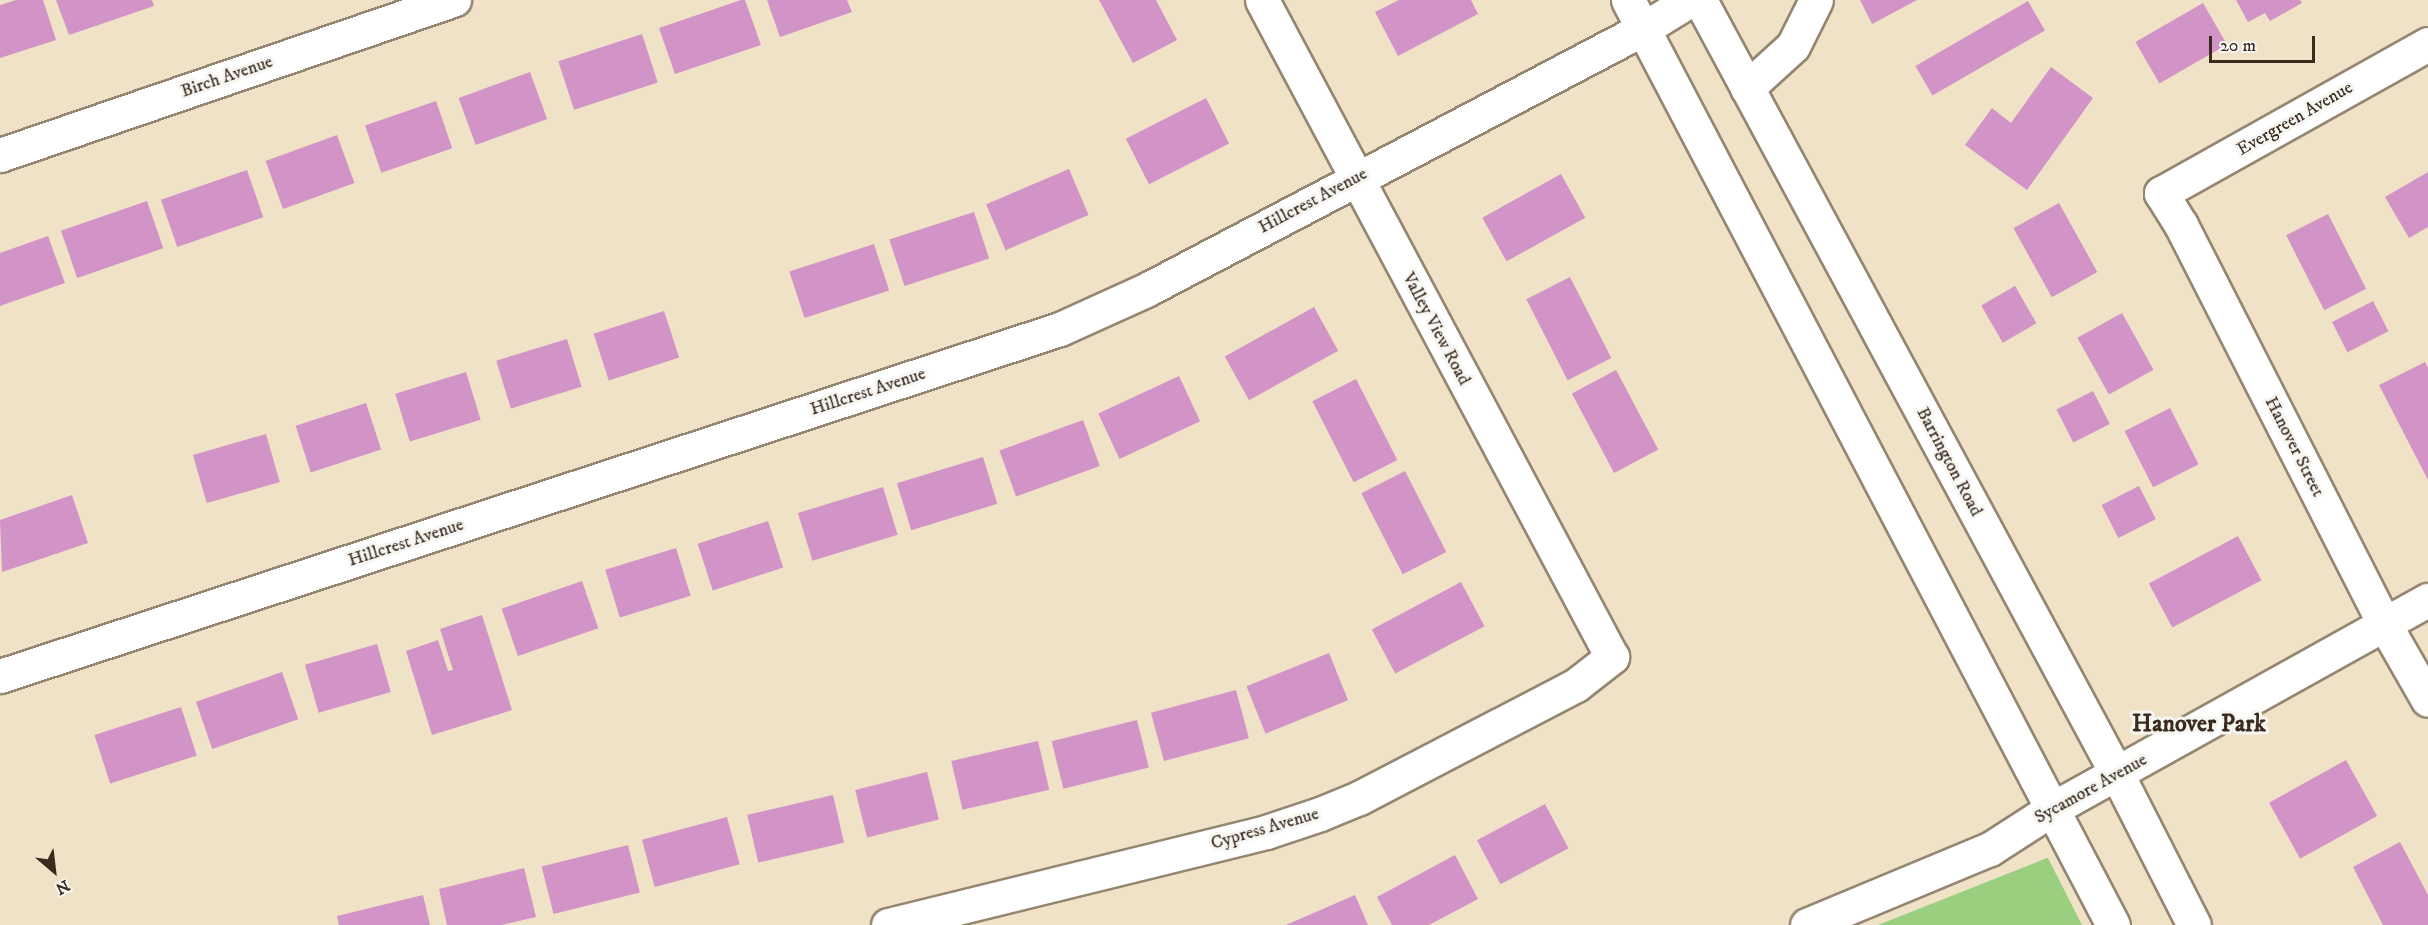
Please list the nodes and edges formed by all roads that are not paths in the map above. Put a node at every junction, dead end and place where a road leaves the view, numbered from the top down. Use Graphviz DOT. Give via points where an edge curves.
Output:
graph roads {
  1 [pos="454,0"];
  2 [pos="1262,0"];
  3 [pos="1628,0"];
  4 [pos="1690,0"];
  5 [pos="1700,0"];
  6 [pos="1816,0"];
  7 [pos="1643,29"];
  8 [pos="2428,44"];
  9 [pos="1747,87"];
  10 [pos="0,155"];
  11 [pos="1356,178"];
  12 [pos="2161,193"];
  13 [pos="2428,600"];
  14 [pos="2385,625"];
  15 [pos="1612,657"];
  16 [pos="0,676"];
  17 [pos="2428,700"];
  18 [pos="2117,774"];
  19 [pos="2052,809"];
  20 [pos="888,925"];
  21 [pos="1808,925"];
  22 [pos="2113,925"];
  23 [pos="2194,925"];
  1 -- 10 [label="street, Birch Avenue"];
  2 -- 11 [label="street, Valley View Road"];
  3 -- 7 [label="street"];
  4 -- 7 [label="street, Hillcrest Avenue"];
  5 -- 9 [label="street, Barrington Road"];
  6 -- 9 [label="street" via="1793,46"];
  7 -- 11 [label="street, Hillcrest Avenue"];
  7 -- 19 [label="street"];
  8 -- 12 [label="street, Evergreen Avenue"];
  9 -- 18 [label="street, Barrington Road"];
  11 -- 15 [label="street, Valley View Road"];
  11 -- 16 [label="street, Hillcrest Avenue" via="1146,290 1060,329"];
  12 -- 14 [label="street, Hanover Street" via="2181,225"];
  13 -- 14 [label="street, Sycamore Avenue"];
  14 -- 17 [label="street, Hanover Street"];
  14 -- 18 [label="street, Sycamore Avenue"];
  15 -- 20 [label="street, Cypress Avenue" via="1576,685 1359,798 1320,814 1266,832"];
  18 -- 19 [label="street, Sycamore Avenue"];
  18 -- 23 [label="street, Barrington Road"];
  19 -- 21 [label="street, Sycamore Avenue" via="1990,849"];
  19 -- 22 [label="street"];
}
